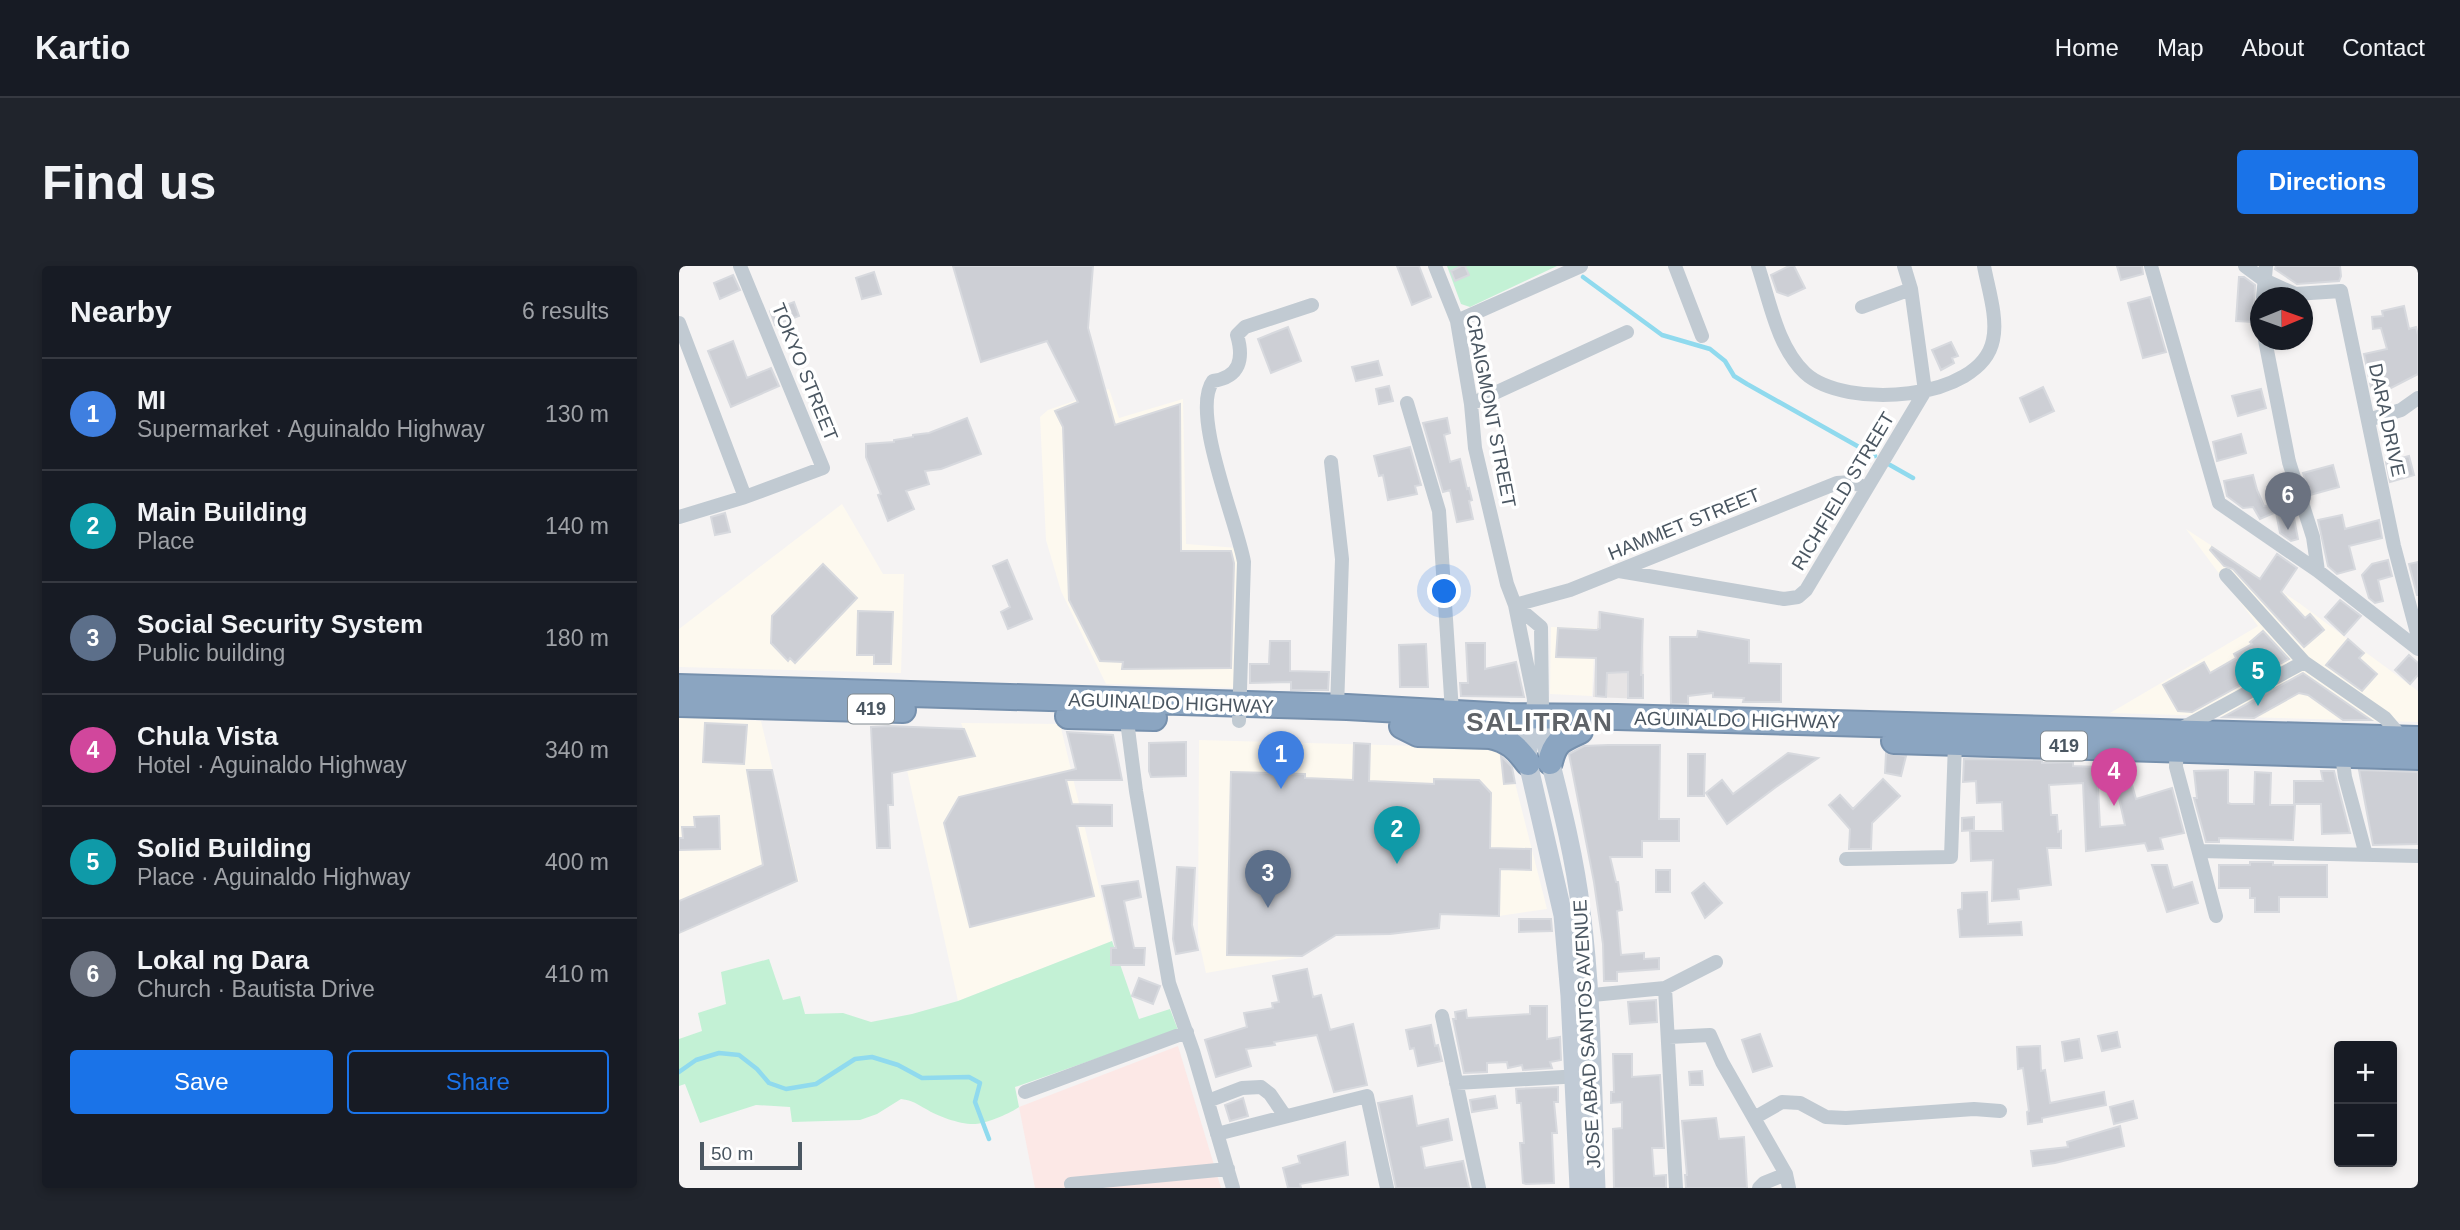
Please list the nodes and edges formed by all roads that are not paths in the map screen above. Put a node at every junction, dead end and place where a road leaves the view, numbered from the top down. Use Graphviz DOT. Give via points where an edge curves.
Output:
graph roads {
  1 [pos="740,266"];
  2 [pos="1436,266"];
  3 [pos="1581,266"];
  4 [pos="1675,266"];
  5 [pos="1904,266"];
  6 [pos="1984,266"];
  7 [pos="2151,266"];
  8 [pos="2245,266"];
  9 [pos="1760,267"];
  10 [pos="2265,273"];
  11 [pos="1911,289"];
  12 [pos="1312,305"];
  13 [pos="1862,307"];
  14 [pos="1457,321"];
  15 [pos="679,323"];
  16 [pos="1627,332"];
  17 [pos="1702,336"];
  18 [pos="2267,350"];
  19 [pos="1925,391"];
  20 [pos="2418,398"];
  21 [pos="1407,403"];
  22 [pos="1471,404"];
  23 [pos="2368,420"];
  24 [pos="1331,462"];
  25 [pos="1867,488"];
  26 [pos="745,497"];
  27 [pos="679,517"];
  28 [pos="1619,571"];
  29 [pos="2318,571"];
  30 [pos="2226,575"];
  31 [pos="1515,605"];
  32 [pos="2418,637"];
  33 [pos="2418,649"];
  34 [pos="2304,662"];
  35 [pos="679,687"];
  36 [pos="679,704"];
  37 [pos="1337,708"];
  38 [pos="1126,709"];
  39 [pos="1452,712"];
  40 [pos="1239,713"];
  41 [pos="1536,723"];
  42 [pos="1402,726"];
  43 [pos="1580,731"];
  44 [pos="2177,741"];
  45 [pos="1955,743"];
  46 [pos="2413,745"];
  47 [pos="2342,755"];
  48 [pos="1539,762"];
  49 [pos="2199,852"];
  50 [pos="2366,855"];
  51 [pos="2418,856"];
  52 [pos="1846,859"];
  53 [pos="2216,916"];
  54 [pos="1716,962"];
  55 [pos="1665,988"];
  56 [pos="1579,996"];
  57 [pos="1442,1016"];
  58 [pos="1187,1032"];
  59 [pos="1669,1037"];
  60 [pos="1581,1076"];
  61 [pos="1456,1083"];
  62 [pos="1025,1092"];
  63 [pos="1208,1101"];
  64 [pos="2000,1111"];
  65 [pos="1285,1116"];
  66 [pos="1754,1118"];
  67 [pos="1217,1134"];
  68 [pos="1228,1169"];
  69 [pos="1788,1181"];
  70 [pos="1071,1184"];
  71 [pos="1233,1188"];
  72 [pos="1387,1188"];
  73 [pos="1479,1188"];
  74 [pos="1579,1188"];
  75 [pos="1596,1188"];
  76 [pos="1676,1188"];
  77 [pos="1759,1188"];
  1 -- 26 [label="street, TOKYO STREET" via="823,468"];
  2 -- 14 [label="street, CRAIGMONT STREET"];
  3 -- 14 [label="street"];
  4 -- 17 [label="street"];
  5 -- 11 [label="street"];
  6 -- 19 [label="street" via="1993,341 1984,359 1968,374"];
  7 -- 29 [label="street" via="2219,503"];
  8 -- 10 [label="street"];
  9 -- 19 [label="street" via="1784,345 1806,374 1821,384 1855,394"];
  10 -- 23 [label="street, DARA DRIVE" via="2295,294 2341,291"];
  11 -- 13 [label="street"];
  11 -- 19 [label="street"];
  12 -- 40 [label="street" via="1245,327 1237,335 1239,365 1208,388 1213,458 1244,562"];
  14 -- 22 [label="street, CRAIGMONT STREET"];
  15 -- 26 [label="street"];
  16 -- 22 [label="street"];
  18 -- 29 [label="street" via="2289,462 2313,537"];
  19 -- 25 [label="street, RICHFIELD STREET"];
  20 -- 23 [label="street" via="2401,410"];
  21 -- 39 [label="street" via="1439,511"];
  22 -- 31 [label="street, CRAIGMONT STREET" via="1475,448"];
  23 -- 32 [label="street, DARA DRIVE"];
  24 -- 37 [label="street" via="1342,559"];
  25 -- 28 [label="street, HAMMET STREET" via="1837,483"];
  25 -- 28 [label="street, RICHFIELD STREET" via="1807,590 1798,597 1784,599"];
  26 -- 27 [label="street, TOKYO STREET"];
  28 -- 31 [label="street, HAMMET STREET"];
  29 -- 33 [label="street"];
  30 -- 34 [label="street"];
  31 -- 41 [label="street, CRAIGMONT STREET"];
  31 -- 41 [label="street" via="1541,627"];
  34 -- 44 [label="street"];
  34 -- 46 [label="street" via="2385,718"];
  35 -- 38 [label="highway, AGUINALDO HIGHWAY / 419"];
  36 -- 38 [label="highway, AGUINALDO HIGHWAY / 419"];
  37 -- 39 [label="highway, AGUINALDO HIGHWAY / 419"];
  37 -- 40 [label="highway, AGUINALDO HIGHWAY / 419"];
  38 -- 40 [label="highway, AGUINALDO HIGHWAY / 419"];
  38 -- 58 [label="street" via="1169,983"];
  39 -- 41 [label="highway, AGUINALDO HIGHWAY / 419"];
  40 -- 42 [label="highway, AGUINALDO HIGHWAY / 419"];
  41 -- 42 [label="highway, AGUINALDO HIGHWAY / 419"];
  41 -- 43 [label="highway, AGUINALDO HIGHWAY / 419"];
  41 -- 44 [label="highway, AGUINALDO HIGHWAY / 419" via="1617,717"];
  41 -- 48 [label="main road, JOSE ABAD SANTOS AVENUE"];
  42 -- 48 [label="highway" via="1418,734 1501,738"];
  43 -- 45 [label="highway, AGUINALDO HIGHWAY / 419"];
  43 -- 48 [label="highway" via="1557,743"];
  44 -- 45 [label="highway, AGUINALDO HIGHWAY / 419"];
  44 -- 46 [label="highway, AGUINALDO HIGHWAY / 419"];
  44 -- 47 [label="highway, AGUINALDO HIGHWAY / 419"];
  44 -- 49 [label="street" via="2176,767"];
  45 -- 52 [label="street" via="1951,857"];
  46 -- 47 [label="highway, AGUINALDO HIGHWAY / 419"];
  47 -- 50 [label="street"];
  48 -- 56 [label="main road, JOSE ABAD SANTOS AVENUE"];
  49 -- 50 [label="street"];
  49 -- 53 [label="street"];
  50 -- 51 [label="street"];
  54 -- 55 [label="street"];
  55 -- 56 [label="street"];
  55 -- 59 [label="street"];
  56 -- 60 [label="main road, JOSE ABAD SANTOS AVENUE"];
  57 -- 61 [label="street"];
  58 -- 62 [label="street"];
  58 -- 63 [label="street"];
  59 -- 66 [label="street" via="1710,1035"];
  59 -- 76 [label="street"];
  60 -- 61 [label="street"];
  60 -- 74 [label="main road, JOSE ABAD SANTOS AVENUE"];
  60 -- 75 [label="main road, JOSE ABAD SANTOS AVENUE"];
  61 -- 73 [label="street"];
  63 -- 65 [label="street" via="1242,1088 1261,1087"];
  63 -- 67 [label="street"];
  64 -- 66 [label="street" via="1846,1118 1826,1117 1800,1103 1782,1102"];
  65 -- 67 [label="street"];
  65 -- 72 [label="street" via="1367,1096"];
  66 -- 69 [label="street"];
  67 -- 68 [label="street"];
  68 -- 70 [label="street"];
  68 -- 71 [label="street"];
  69 -- 77 [label="street" via="1764,1182"];
}
